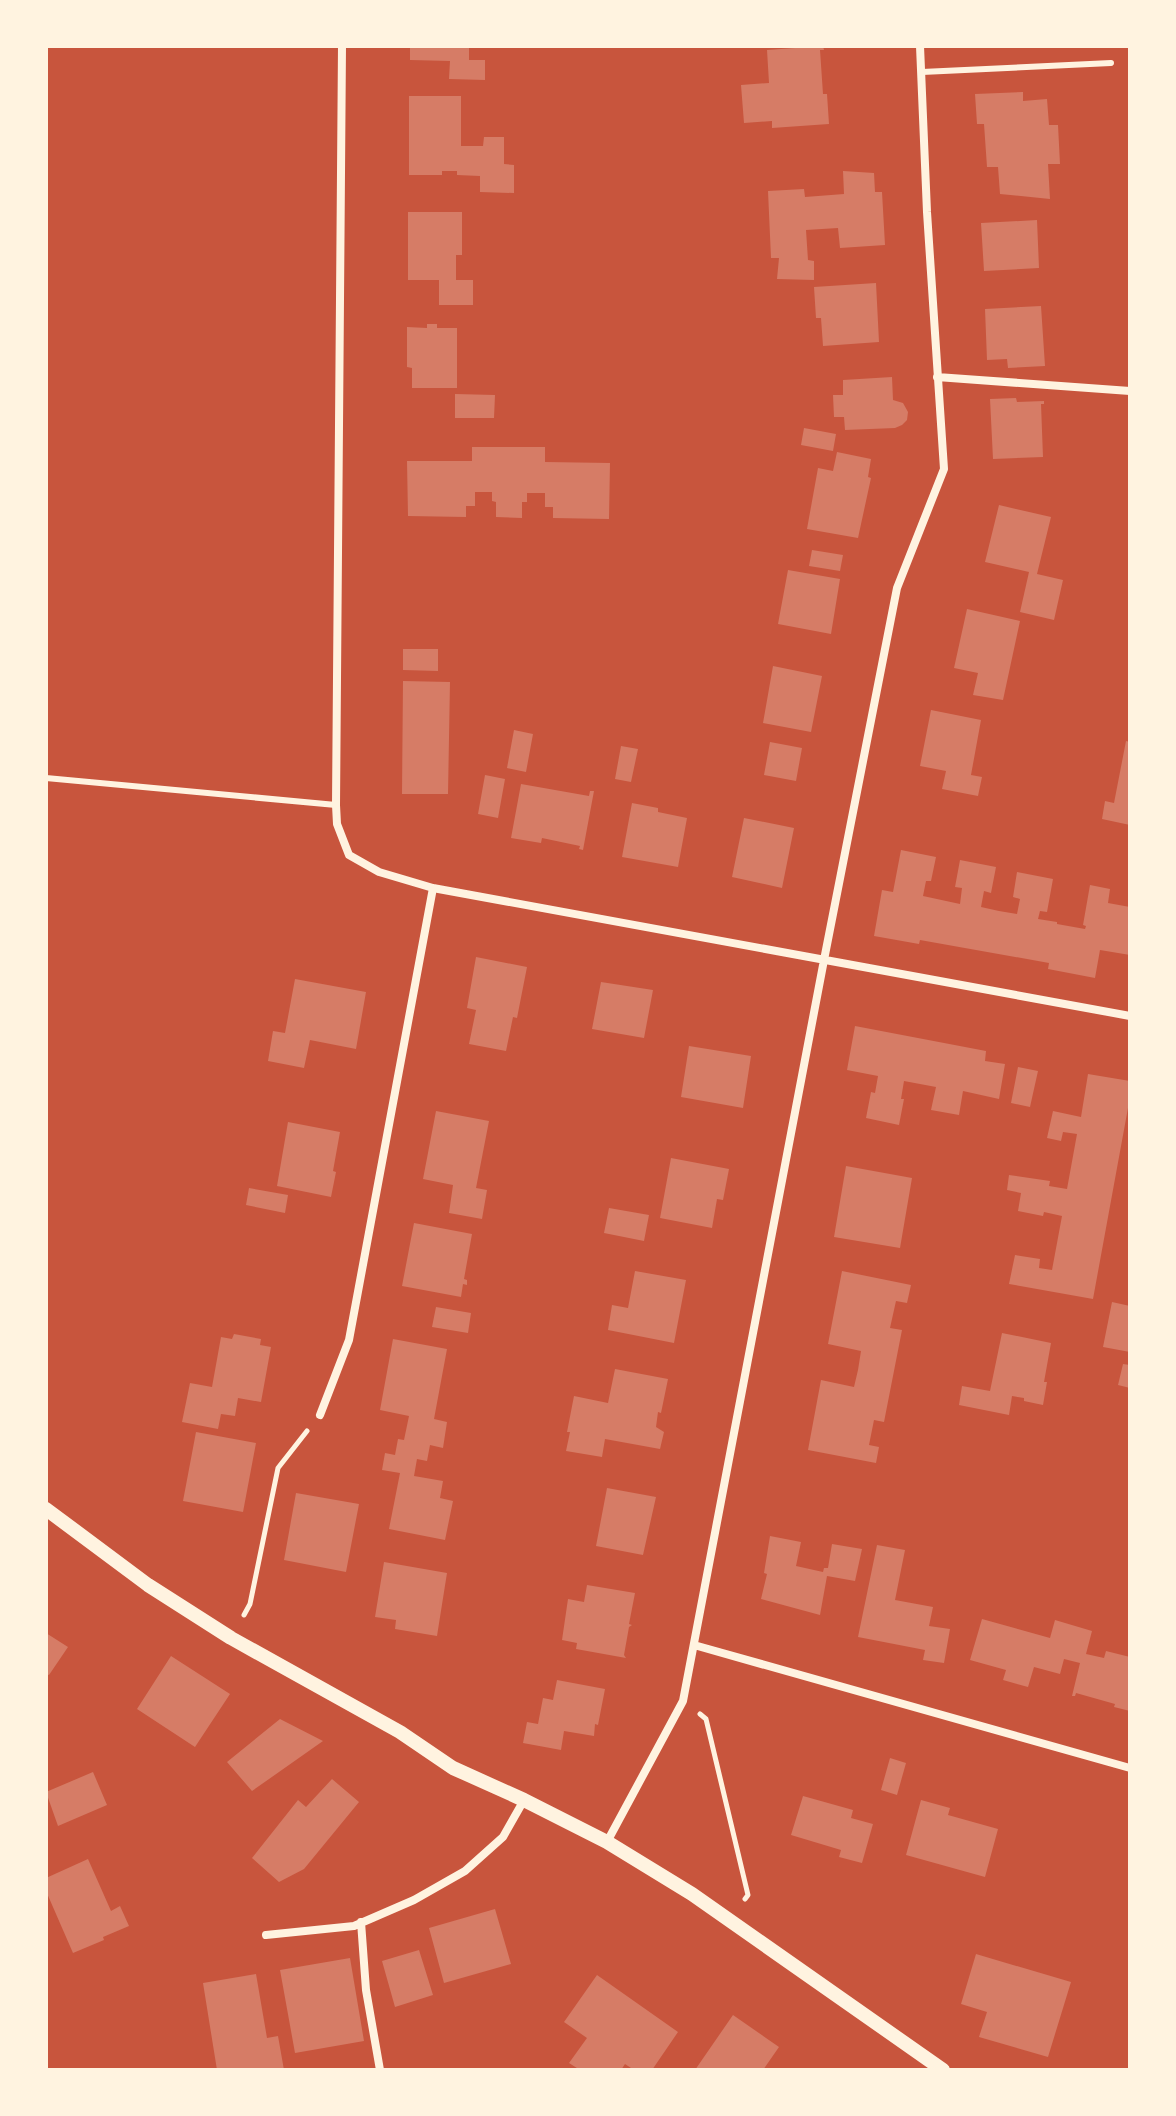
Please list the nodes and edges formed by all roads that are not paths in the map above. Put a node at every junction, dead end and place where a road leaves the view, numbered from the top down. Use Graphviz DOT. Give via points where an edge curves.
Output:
graph roads {
  1 [pos="342,46"];
  2 [pos="920,46"];
  3 [pos="1111,63"];
  4 [pos="922,72"];
  5 [pos="937,377"];
  6 [pos="1130,391"];
  7 [pos="46,778"];
  8 [pos="336,805"];
  9 [pos="433,888"];
  10 [pos="824,960"];
  11 [pos="1130,1016"];
  12 [pos="320,1415"];
  13 [pos="46,1509"];
  14 [pos="694,1645"];
  15 [pos="1130,1768"];
  16 [pos="524,1800"];
  17 [pos="607,1842"];
  18 [pos="361,1922"];
  19 [pos="266,1935"];
  20 [pos="380,2070"];
  21 [pos="943,2070"];
  1 -- 8 [label="street"];
  2 -- 4 [label="street"];
  3 -- 4 [label="lane"];
  4 -- 5 [label="street"];
  5 -- 6 [label="street"];
  5 -- 10 [label="street" via="944,469 897,588"];
  7 -- 8 [label="lane"];
  8 -- 9 [label="street" via="349,855 379,872"];
  9 -- 10 [label="street"];
  9 -- 12 [label="street" via="349,1340"];
  10 -- 11 [label="street"];
  10 -- 14 [label="street"];
  13 -- 16 [label="street" via="231,1638 400,1732 453,1768"];
  14 -- 15 [label="street"];
  14 -- 17 [label="street" via="683,1701"];
  16 -- 17 [label="street"];
  16 -- 18 [label="street" via="503,1837 465,1871"];
  17 -- 21 [label="street" via="692,1894"];
  18 -- 19 [label="street"];
  18 -- 20 [label="street"];
}
